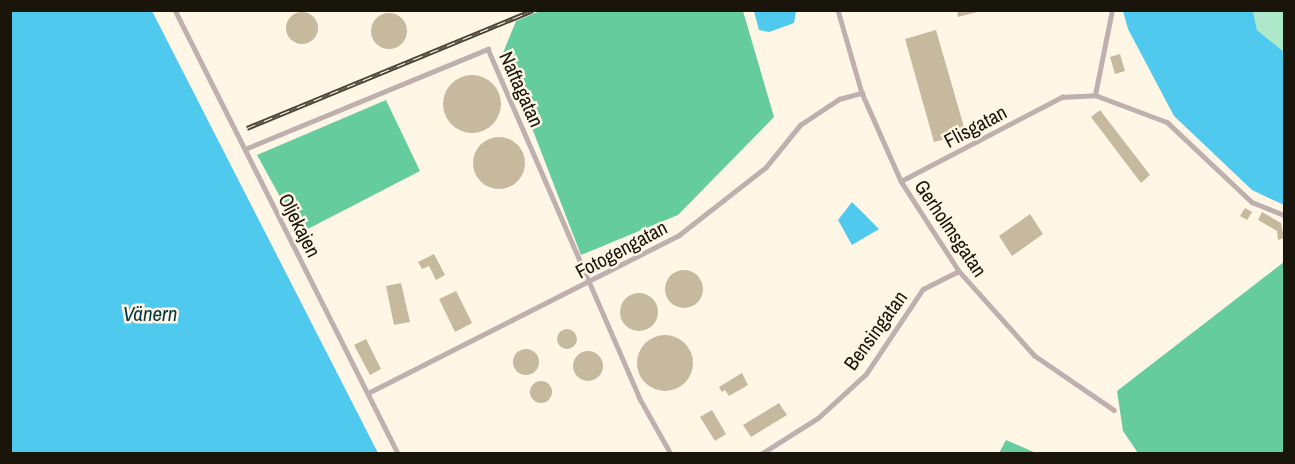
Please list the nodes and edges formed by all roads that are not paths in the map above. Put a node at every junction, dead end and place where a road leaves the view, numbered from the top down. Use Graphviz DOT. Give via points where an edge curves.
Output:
graph roads {
  1 [pos="175,10"];
  2 [pos="838,10"];
  3 [pos="1112,10"];
  4 [pos="862,93"];
  5 [pos="1095,95"];
  6 [pos="245,149"];
  7 [pos="901,181"];
  8 [pos="1284,215"];
  9 [pos="959,271"];
  10 [pos="590,283"];
  11 [pos="368,393"];
  12 [pos="1114,410"];
  13 [pos="398,453"];
  14 [pos="671,453"];
  15 [pos="761,453"];
  1 -- 6 [label="lane, Oljekajen"];
  2 -- 4 [label="lane, Gerholmsgatan"];
  3 -- 5 [label="lane"];
  4 -- 7 [label="lane, Gerholmsgatan"];
  4 -- 10 [label="lane, Fotogengatan" via="839,99 800,125 766,167 679,235"];
  5 -- 7 [label="lane, Flisgatan" via="1062,97"];
  5 -- 8 [label="lane" via="1167,122 1252,202"];
  6 -- 10 [label="lane, Naftagatan" via="488,49"];
  6 -- 11 [label="lane, Oljekajen"];
  7 -- 9 [label="lane, Gerholmsgatan"];
  9 -- 12 [label="lane, Gerholmsgatan" via="1034,355"];
  9 -- 15 [label="lane, Bensingatan" via="923,289 866,374 818,418"];
  10 -- 11 [label="lane, Fotogengatan"];
  10 -- 14 [label="lane" via="639,397"];
  11 -- 13 [label="lane, Oljekajen"];
}
